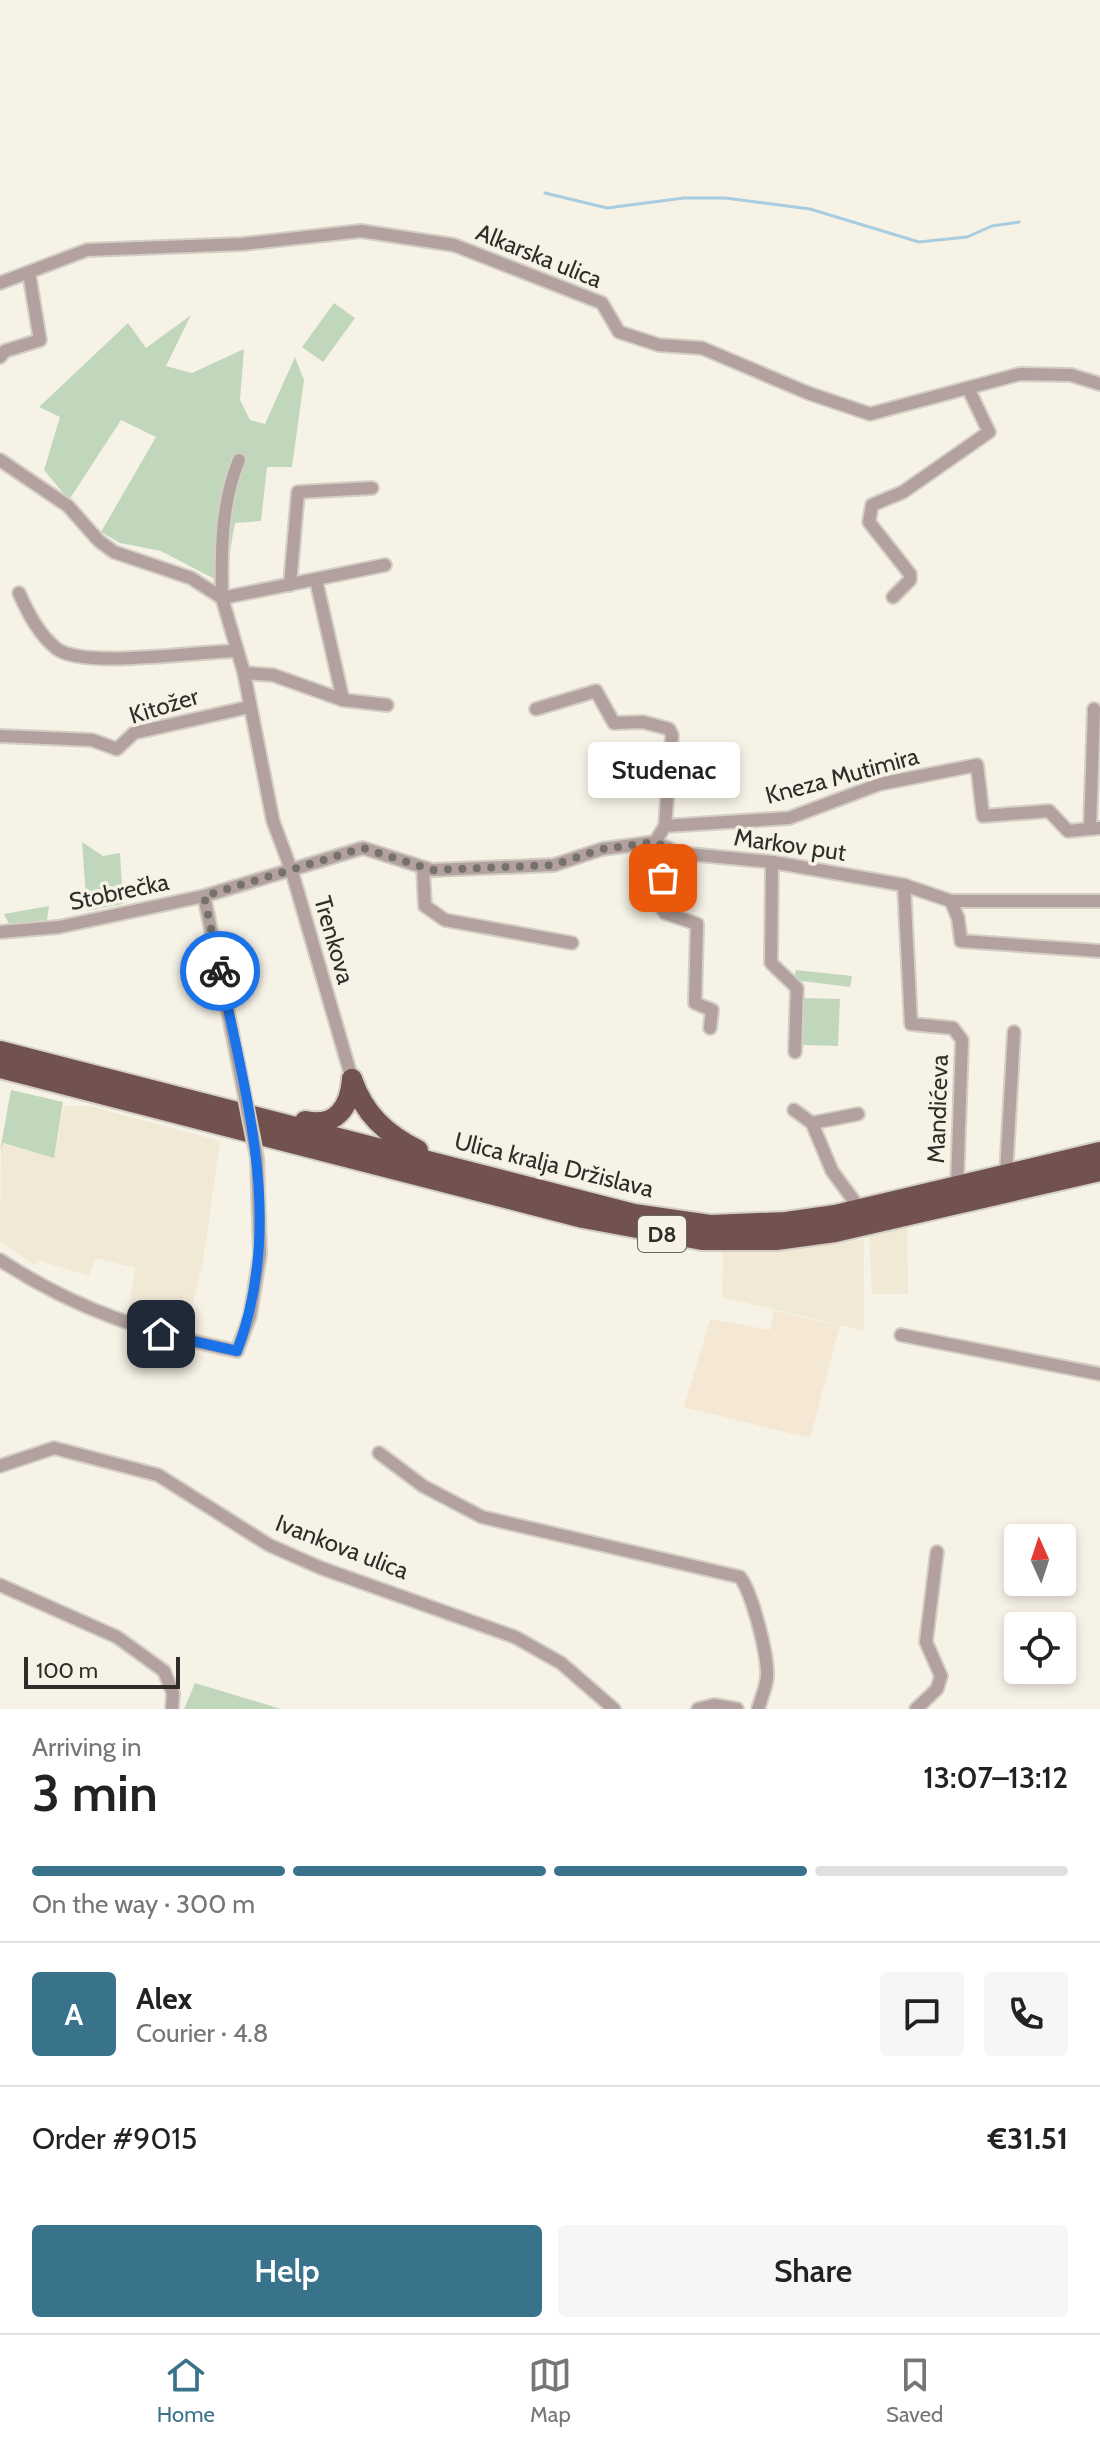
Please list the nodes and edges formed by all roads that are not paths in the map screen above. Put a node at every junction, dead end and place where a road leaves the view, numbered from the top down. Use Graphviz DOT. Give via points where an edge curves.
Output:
graph roads {
  1 [pos="29,273"];
  2 [pos="0,283"];
  3 [pos="0,357"];
  4 [pos="1100,384"];
  5 [pos="968,388"];
  6 [pos="0,460"];
  7 [pos="239,460"];
  8 [pos="372,488"];
  9 [pos="385,565"];
  10 [pos="316,580"];
  11 [pos="290,585"];
  12 [pos="19,593"];
  13 [pos="893,597"];
  14 [pos="222,598"];
  15 [pos="237,651"];
  16 [pos="244,673"];
  17 [pos="343,700"];
  18 [pos="387,705"];
  19 [pos="249,707"];
  20 [pos="536,709"];
  21 [pos="1094,709"];
  22 [pos="0,736"];
  23 [pos="665,826"];
  24 [pos="1095,828"];
  25 [pos="655,842"];
  26 [pos="668,848"];
  27 [pos="772,862"];
  28 [pos="423,868"];
  29 [pos="292,872"];
  30 [pos="904,885"];
  31 [pos="204,896"];
  32 [pos="951,901"];
  33 [pos="1100,901"];
  34 [pos="0,932"];
  35 [pos="572,943"];
  36 [pos="1100,951"];
  37 [pos="710,1028"];
  38 [pos="1014,1032"];
  39 [pos="0,1051"];
  40 [pos="795,1052"];
  41 [pos="0,1068"];
  42 [pos="0,1078"];
  43 [pos="38,1078"];
  44 [pos="352,1079"];
  45 [pos="794,1110"];
  46 [pos="858,1114"];
  47 [pos="266,1119"];
  48 [pos="812,1123"];
  49 [pos="1100,1152"];
  50 [pos="449,1166"];
  51 [pos="1100,1171"];
  52 [pos="1006,1174"];
  53 [pos="957,1186"];
  54 [pos="860,1209"];
  55 [pos="0,1260"];
  56 [pos="901,1335"];
  57 [pos="1100,1374"];
  58 [pos="379,1453"];
  59 [pos="0,1466"];
  60 [pos="937,1552"];
  61 [pos="0,1585"];
  62 [pos="172,1709"];
  63 [pos="614,1709"];
  64 [pos="698,1709"];
  65 [pos="737,1709"];
  66 [pos="758,1709"];
  67 [pos="916,1709"];
  1 -- 2 [label="street, Alkarska ulica"];
  1 -- 3 [label="street" via="40,340"];
  1 -- 5 [label="street, Alkarska ulica" via="87,250 243,244 361,231 454,245 602,303 619,332 659,345 702,348 870,414"];
  4 -- 5 [label="street, Alkarska ulica" via="1071,375 1020,374"];
  5 -- 13 [label="street" via="989,432 903,492 872,505 869,522 910,574"];
  6 -- 14 [label="street" via="68,506 114,552 191,578"];
  7 -- 14 [label="street, Trenkova" via="231,479 221,548"];
  8 -- 11 [label="street" via="298,492"];
  9 -- 10 [label="street"];
  10 -- 11 [label="street"];
  10 -- 17 [label="street"];
  11 -- 14 [label="street"];
  12 -- 15 [label="street" via="33,622 58,650 87,659"];
  14 -- 15 [label="street, Trenkova"];
  15 -- 16 [label="street, Trenkova"];
  16 -- 17 [label="street" via="273,675"];
  16 -- 19 [label="street, Trenkova"];
  17 -- 18 [label="street"];
  19 -- 22 [label="street, Kitožer" via="134,733 117,749 92,740"];
  19 -- 29 [label="street, Trenkova" via="273,821"];
  20 -- 23 [label="street" via="596,691 614,723 643,722 669,729"];
  21 -- 24 [label="street, Kneza Mutimira"];
  23 -- 24 [label="street, Kneza Mutimira" via="789,818 880,784 977,765 983,816 1049,811 1068,831"];
  23 -- 25 [label="street"];
  25 -- 26 [label="street, Markov put"];
  25 -- 28 [label="street" via="602,849 554,865"];
  26 -- 27 [label="street, Markov put"];
  26 -- 37 [label="street" via="658,902 665,913 697,924 695,1003 712,1010"];
  27 -- 30 [label="street, Markov put"];
  27 -- 40 [label="street" via="771,963 797,988"];
  28 -- 29 [label="street" via="363,848"];
  28 -- 35 [label="street" via="425,906 445,920"];
  29 -- 31 [label="street, Stobrečka"];
  29 -- 44 [label="street, Trenkova"];
  30 -- 32 [label="street, Markov put"];
  30 -- 53 [label="street, Mandićeva" via="911,1024 953,1028 962,1040"];
  31 -- 34 [label="street, Stobrečka" via="59,927"];
  31 -- 55 [label="street, bridge" via="257,1158 260,1254 250,1316 237,1351 103,1317"];
  32 -- 33 [label="street, Markov put"];
  32 -- 36 [label="street" via="961,941"];
  38 -- 52 [label="street"];
  39 -- 47 [label="highway, Ulica kralja Držislava / D8"];
  41 -- 43 [label="highway, Ulica kralja Držislava / D8"];
  42 -- 43 [label="highway"];
  43 -- 51 [label="highway, Ulica kralja Držislava / D8" via="583,1218 702,1240 776,1240 835,1232"];
  44 -- 47 [label="highway" via="346,1108 336,1117 313,1123 276,1114"];
  44 -- 50 [label="highway" via="358,1098 381,1126 419,1150 442,1156"];
  45 -- 48 [label="street"];
  46 -- 48 [label="street"];
  47 -- 50 [label="highway, Ulica kralja Držislava / D8"];
  48 -- 54 [label="street" via="832,1171"];
  49 -- 52 [label="highway, Ulica kralja Držislava / D8"];
  50 -- 54 [label="highway, Ulica kralja Držislava / D8" via="634,1214 710,1225 786,1222"];
  52 -- 53 [label="highway, Ulica kralja Držislava / D8"];
  53 -- 54 [label="highway, Ulica kralja Držislava / D8"];
  56 -- 57 [label="street"];
  58 -- 66 [label="street" via="423,1486 482,1517 740,1577 767,1662"];
  59 -- 63 [label="street, Ivankova ulica" via="54,1448 158,1475 269,1545 515,1637 561,1663"];
  60 -- 67 [label="street" via="926,1642 941,1676 937,1689"];
  61 -- 62 [label="street" via="129,1645 164,1671 173,1693"];
  64 -- 65 [label="street"];
}
